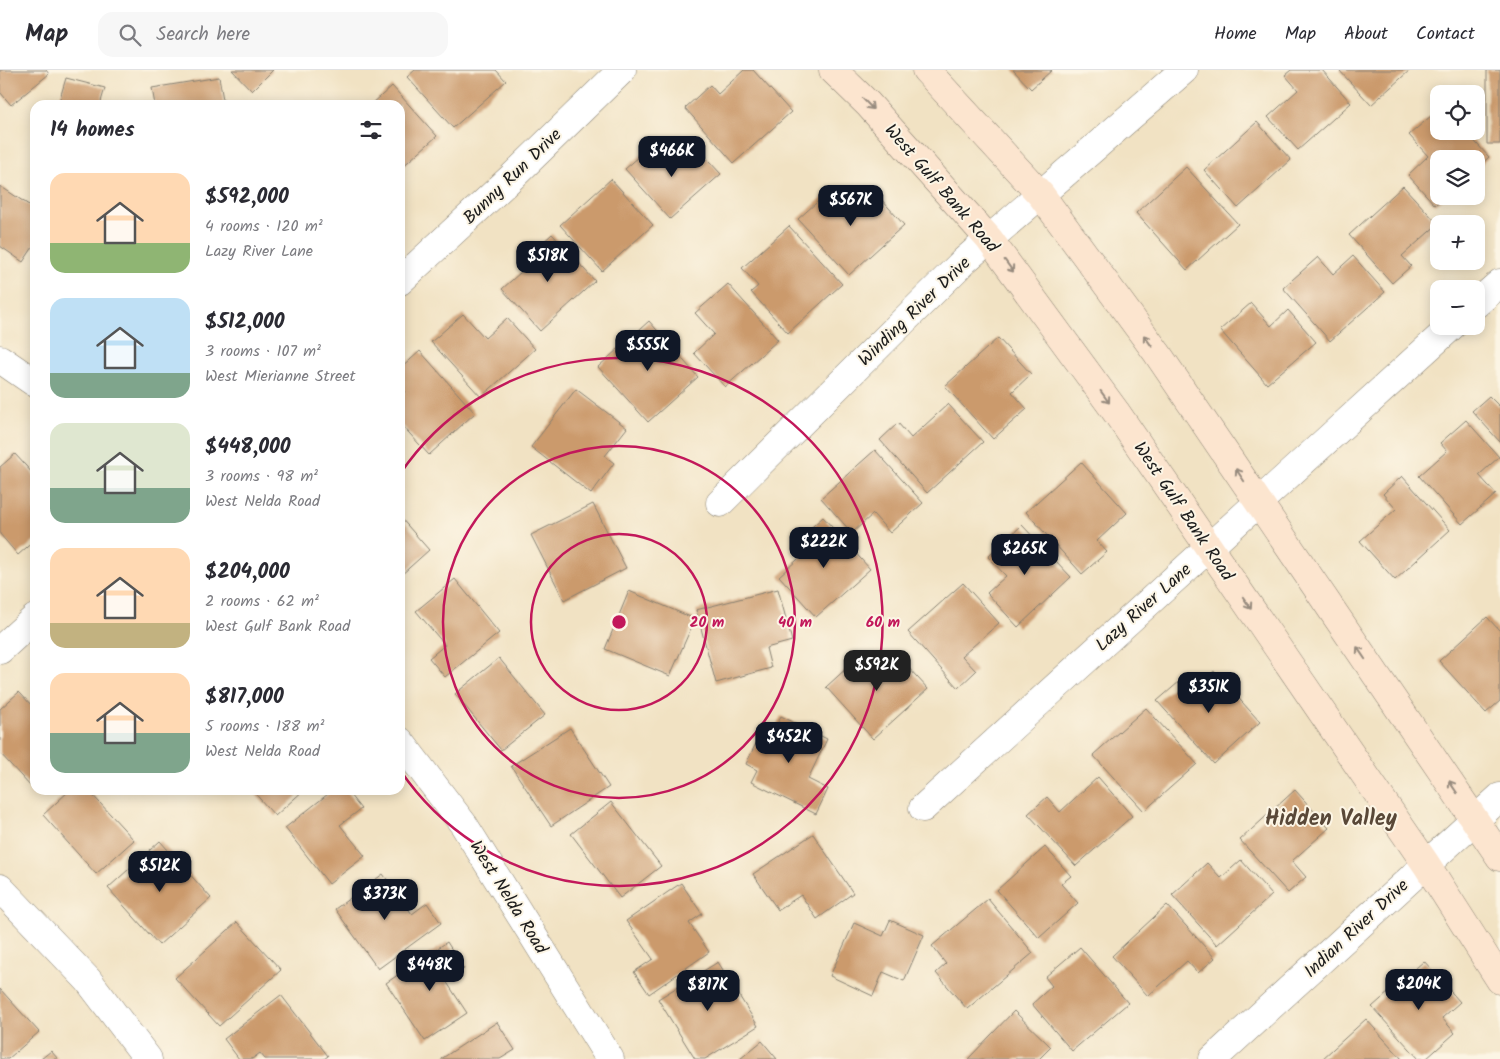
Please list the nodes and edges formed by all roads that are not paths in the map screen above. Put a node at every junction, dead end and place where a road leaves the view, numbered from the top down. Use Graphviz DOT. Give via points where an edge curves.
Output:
graph roads {
  1 [pos="622,70"];
  2 [pos="833,70"];
  3 [pos="926,70"];
  4 [pos="1184,70"];
  5 [pos="1041,195"];
  6 [pos="989,239"];
  7 [pos="405,276"];
  8 [pos="1500,283"];
  9 [pos="1485,296"];
  10 [pos="1442,335"];
  11 [pos="0,359"];
  12 [pos="30,380"];
  13 [pos="1258,502"];
  14 [pos="720,503"];
  15 [pos="1209,547"];
  16 [pos="30,623"];
  17 [pos="0,650"];
  18 [pos="405,748"];
  19 [pos="1500,797"];
  20 [pos="923,808"];
  21 [pos="1475,820"];
  22 [pos="1500,857"];
  23 [pos="1426,864"];
  24 [pos="0,888"];
  25 [pos="1500,980"];
  26 [pos="148,1059"];
  27 [pos="610,1059"];
  28 [pos="1213,1059"];
  1 -- 7 [label="street, Bunny Run Drive"];
  2 -- 6 [label="main road, West Gulf Bank Road, one-way" via="868,104"];
  3 -- 5 [label="main road"];
  4 -- 5 [label="street, Winding River Drive"];
  5 -- 6 [label="street, Winding River Drive"];
  13 -- 5 [label="main road, one-way" via="1157,353"];
  6 -- 14 [label="street, Winding River Drive"];
  6 -- 15 [label="main road, West Gulf Bank Road, one-way" via="1116,412"];
  8 -- 9 [label="street"];
  10 -- 13 [label="street, Lazy River Lane"];
  11 -- 12 [label="street"];
  13 -- 15 [label="street, Lazy River Lane"];
  21 -- 13 [label="main road, one-way"];
  15 -- 20 [label="street, Lazy River Lane"];
  15 -- 23 [label="main road, West Gulf Bank Road, one-way"];
  16 -- 17 [label="street"];
  18 -- 27 [label="street, West Nelda Road" via="464,825"];
  19 -- 21 [label="street, Indian River Drive"];
  21 -- 22 [label="main road"];
  21 -- 23 [label="street, Indian River Drive"];
  23 -- 25 [label="main road, West Gulf Bank Road"];
  23 -- 28 [label="street, Indian River Drive"];
  24 -- 26 [label="street" via="88,980"];
}
